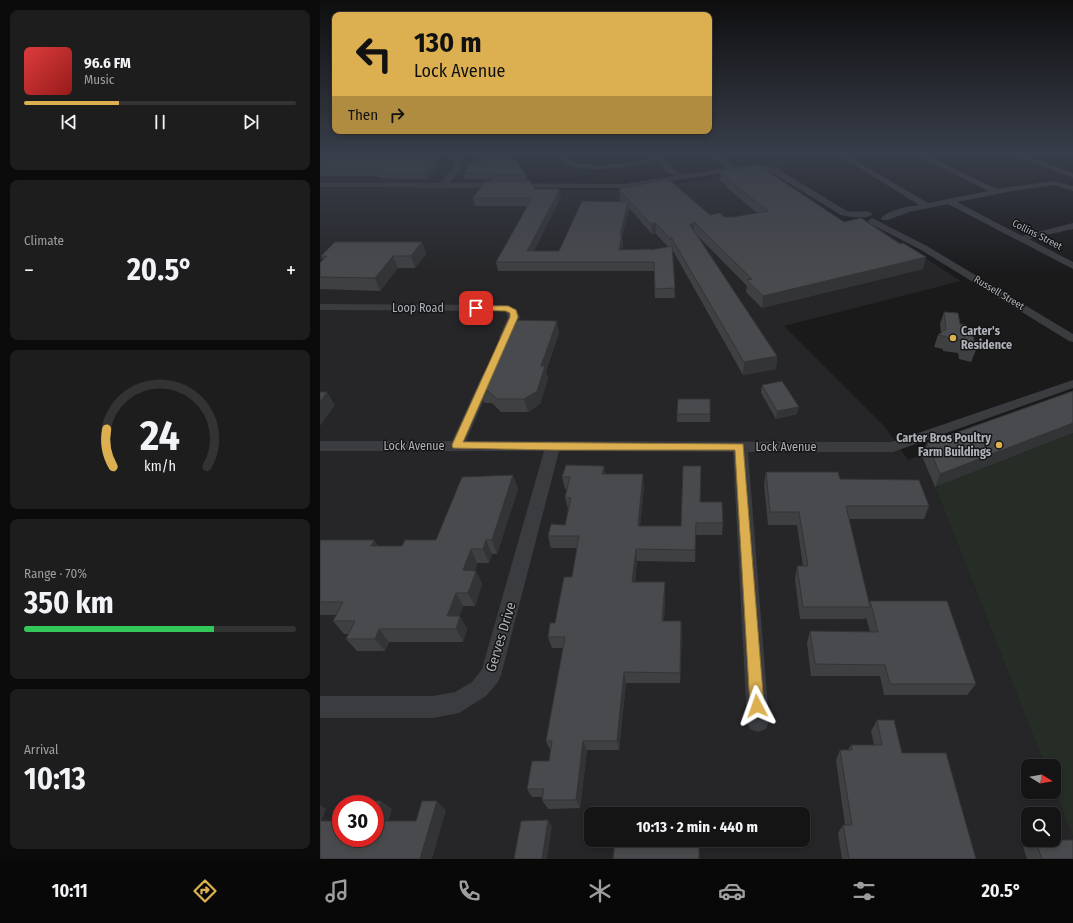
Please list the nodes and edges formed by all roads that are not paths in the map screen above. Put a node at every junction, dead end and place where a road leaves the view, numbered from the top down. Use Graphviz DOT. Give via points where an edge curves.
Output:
graph roads {
  1 [pos="812,194"];
  2 [pos="907,194"];
  3 [pos="985,194"];
  4 [pos="948,201"];
  5 [pos="927,206"];
  6 [pos="914,208"];
  7 [pos="871,217"];
  8 [pos="885,218"];
  9 [pos="1073,226"];
  10 [pos="1020,239"];
  11 [pos="924,248"];
  12 [pos="1073,266"];
  13 [pos="320,308"];
  14 [pos="1073,339"];
  15 [pos="501,346"];
  16 [pos="492,367"];
  17 [pos="1073,384"];
  18 [pos="457,445"];
  19 [pos="320,446"];
  20 [pos="740,446"];
  21 [pos="554,447"];
  22 [pos="320,707"];
  23 [pos="758,721"];
  1 -- 7 [label="street" via="845,218"];
  2 -- 5 [label="street"];
  3 -- 4 [label="street"];
  4 -- 5 [label="street"];
  4 -- 10 [label="street, Collins Street"];
  5 -- 6 [label="street"];
  6 -- 7 [label="street"];
  6 -- 8 [label="street"];
  7 -- 8 [label="street" via="880,221"];
  7 -- 11 [label="street, Russell Street"];
  8 -- 11 [label="street, Russell Street"];
  9 -- 10 [label="street"];
  10 -- 12 [label="street, Collins Street"];
  11 -- 14 [label="street, Russell Street"];
  13 -- 15 [label="street, Loop Road" via="508,308 514,312 514,317"];
  16 -- 18 [label="street"];
  17 -- 20 [label="street, Lock Avenue" via="893,446"];
  18 -- 19 [label="street, Lock Avenue"];
  18 -- 21 [label="street, Lock Avenue"];
  20 -- 21 [label="street, Lock Avenue"];
  20 -- 23 [label="street"];
  21 -- 22 [label="street, Gerves Drive" via="498,656 487,680 459,702 433,707"];
}
